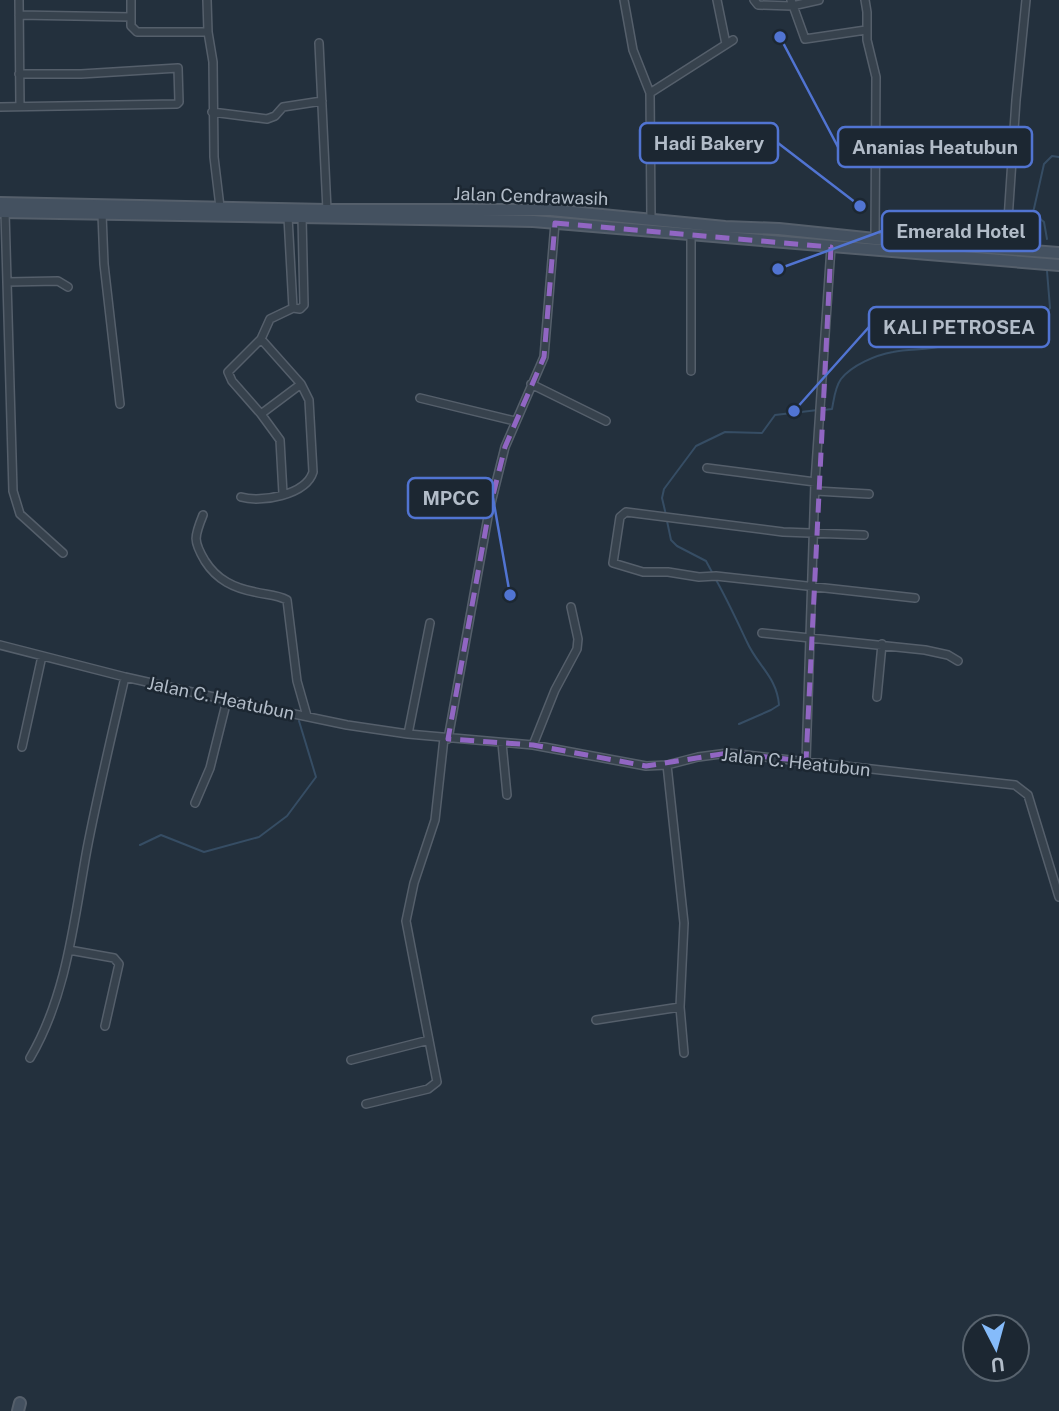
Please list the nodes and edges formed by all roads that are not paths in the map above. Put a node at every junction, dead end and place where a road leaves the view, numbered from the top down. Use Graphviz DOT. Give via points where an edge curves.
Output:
graph roads {
  1 [pos="19,0"];
  2 [pos="131,0"];
  3 [pos="207,0"];
  4 [pos="624,0"];
  5 [pos="717,0"];
  6 [pos="754,0"];
  7 [pos="819,0"];
  8 [pos="865,0"];
  9 [pos="1026,0"];
  10 [pos="792,3"];
  11 [pos="19,15"];
  12 [pos="131,17"];
  13 [pos="866,30"];
  14 [pos="208,32"];
  15 [pos="319,43"];
  16 [pos="19,74"];
  17 [pos="650,93"];
  18 [pos="323,101"];
  19 [pos="20,106"];
  20 [pos="0,107"];
  21 [pos="212,112"];
  22 [pos="220,207"];
  23 [pos="2,209"];
  24 [pos="327,210"];
  25 [pos="102,214"];
  26 [pos="288,217"];
  27 [pos="302,217"];
  28 [pos="651,219"];
  29 [pos="555,223"];
  30 [pos="691,234"];
  31 [pos="875,239"];
  32 [pos="831,247"];
  33 [pos="1006,250"];
  34 [pos="1059,253"];
  35 [pos="1059,265"];
  36 [pos="7,282"];
  37 [pos="68,287"];
  38 [pos="293,308"];
  39 [pos="261,339"];
  40 [pos="691,371"];
  41 [pos="301,384"];
  42 [pos="531,384"];
  43 [pos="420,398"];
  44 [pos="120,404"];
  45 [pos="261,414"];
  46 [pos="515,421"];
  47 [pos="606,421"];
  48 [pos="707,468"];
  49 [pos="816,486"];
  50 [pos="283,494"];
  51 [pos="869,494"];
  52 [pos="241,497"];
  53 [pos="202,515"];
  54 [pos="814,534"];
  55 [pos="864,535"];
  56 [pos="63,553"];
  57 [pos="812,587"];
  58 [pos="915,598"];
  59 [pos="570,607"];
  60 [pos="430,623"];
  61 [pos="762,634"];
  62 [pos="809,637"];
  63 [pos="882,644"];
  64 [pos="0,645"];
  65 [pos="42,656"];
  66 [pos="958,661"];
  67 [pos="125,677"];
  68 [pos="877,697"];
  69 [pos="227,700"];
  70 [pos="307,716"];
  71 [pos="408,734"];
  72 [pos="446,739"];
  73 [pos="502,743"];
  74 [pos="533,745"];
  75 [pos="22,747"];
  76 [pos="806,761"];
  77 [pos="667,765"];
  78 [pos="507,795"];
  79 [pos="195,803"];
  80 [pos="1059,897"];
  81 [pos="69,950"];
  82 [pos="680,1007"];
  83 [pos="596,1020"];
  84 [pos="105,1026"];
  85 [pos="429,1040"];
  86 [pos="684,1054"];
  87 [pos="30,1058"];
  88 [pos="351,1060"];
  89 [pos="366,1104"];
  1 -- 11 [label="street"];
  2 -- 12 [label="street"];
  3 -- 14 [label="street"];
  4 -- 17 [label="street" via="633,50"];
  5 -- 17 [label="street" via="729,42"];
  6 -- 10 [label="street" via="758,5"];
  7 -- 10 [label="street"];
  8 -- 13 [label="street"];
  9 -- 33 [label="street"];
  10 -- 13 [label="street" via="805,39"];
  11 -- 12 [label="street"];
  11 -- 16 [label="street"];
  12 -- 14 [label="street" via="137,32"];
  13 -- 31 [label="street" via="876,76"];
  14 -- 21 [label="street"];
  15 -- 18 [label="street"];
  16 -- 19 [label="street"];
  16 -- 19 [label="street" via="178,68 180,99 177,104"];
  17 -- 28 [label="street"];
  18 -- 21 [label="street" via="283,107 267,119"];
  18 -- 24 [label="street"];
  19 -- 20 [label="street"];
  21 -- 22 [label="street"];
  22 -- 23 [label="main road, Jalan Cendrawasih"];
  22 -- 24 [label="main road, Jalan Cendrawasih"];
  23 -- 25 [label="main road, Jalan Cendrawasih"];
  23 -- 36 [label="street"];
  24 -- 28 [label="main road, Jalan Cendrawasih" via="551,210"];
  25 -- 26 [label="main road, Jalan Cendrawasih"];
  25 -- 44 [label="street"];
  26 -- 27 [label="main road, Jalan Cendrawasih"];
  26 -- 38 [label="street"];
  27 -- 29 [label="main road, Jalan Cendrawasih"];
  27 -- 38 [label="street" via="304,305"];
  28 -- 31 [label="main road, Jalan Cendrawasih"];
  29 -- 30 [label="main road, Jalan Cendrawasih"];
  29 -- 42 [label="street" via="545,350"];
  30 -- 32 [label="main road, Jalan Cendrawasih"];
  30 -- 40 [label="street"];
  31 -- 33 [label="main road, Jalan Cendrawasih"];
  32 -- 35 [label="main road, Jalan Cendrawasih"];
  32 -- 49 [label="street"];
  33 -- 34 [label="main road, Jalan Cendrawasih"];
  36 -- 37 [label="street" via="58,281"];
  36 -- 56 [label="street" via="16,508"];
  38 -- 39 [label="street" via="270,319"];
  39 -- 41 [label="street"];
  39 -- 45 [label="street" via="228,374"];
  41 -- 45 [label="street"];
  41 -- 50 [label="street" via="309,396 313,472 309,481"];
  42 -- 46 [label="street"];
  42 -- 47 [label="street"];
  43 -- 46 [label="street"];
  45 -- 50 [label="street" via="280,440"];
  46 -- 72 [label="street" via="489,511"];
  48 -- 49 [label="street"];
  49 -- 51 [label="street"];
  49 -- 54 [label="street"];
  50 -- 52 [label="street" via="260,500"];
  53 -- 70 [label="street" via="196,545 216,576 286,600 297,681"];
  54 -- 55 [label="street"];
  54 -- 57 [label="street"];
  54 -- 57 [label="street" via="626,513 620,517 612,556 612,563 638,571"];
  57 -- 58 [label="street"];
  57 -- 62 [label="street"];
  59 -- 74 [label="street" via="577,649"];
  60 -- 71 [label="street"];
  61 -- 62 [label="street"];
  62 -- 63 [label="street"];
  62 -- 76 [label="street"];
  63 -- 66 [label="street" via="941,653"];
  63 -- 68 [label="street"];
  64 -- 65 [label="street, Jalan C. Heatubun"];
  65 -- 67 [label="street, Jalan C. Heatubun"];
  65 -- 75 [label="street"];
  67 -- 69 [label="street, Jalan C. Heatubun"];
  67 -- 81 [label="street"];
  69 -- 70 [label="street, Jalan C. Heatubun"];
  69 -- 79 [label="street" via="210,768"];
  70 -- 71 [label="street, Jalan C. Heatubun"];
  71 -- 72 [label="street, Jalan C. Heatubun"];
  72 -- 73 [label="street, Jalan C. Heatubun"];
  72 -- 85 [label="street" via="435,820 406,916"];
  73 -- 74 [label="street, Jalan C. Heatubun"];
  73 -- 78 [label="street"];
  74 -- 77 [label="street, Jalan C. Heatubun" via="624,763"];
  76 -- 77 [label="street, Jalan C. Heatubun" via="727,753"];
  76 -- 80 [label="street, Jalan C. Heatubun" via="1015,785 1028,795"];
  77 -- 82 [label="street" via="684,923"];
  81 -- 84 [label="street" via="114,958 119,964"];
  81 -- 87 [label="street" via="49,1022"];
  82 -- 83 [label="street"];
  82 -- 86 [label="street"];
  85 -- 88 [label="street"];
  85 -- 89 [label="street" via="436,1082 428,1089"];
}
